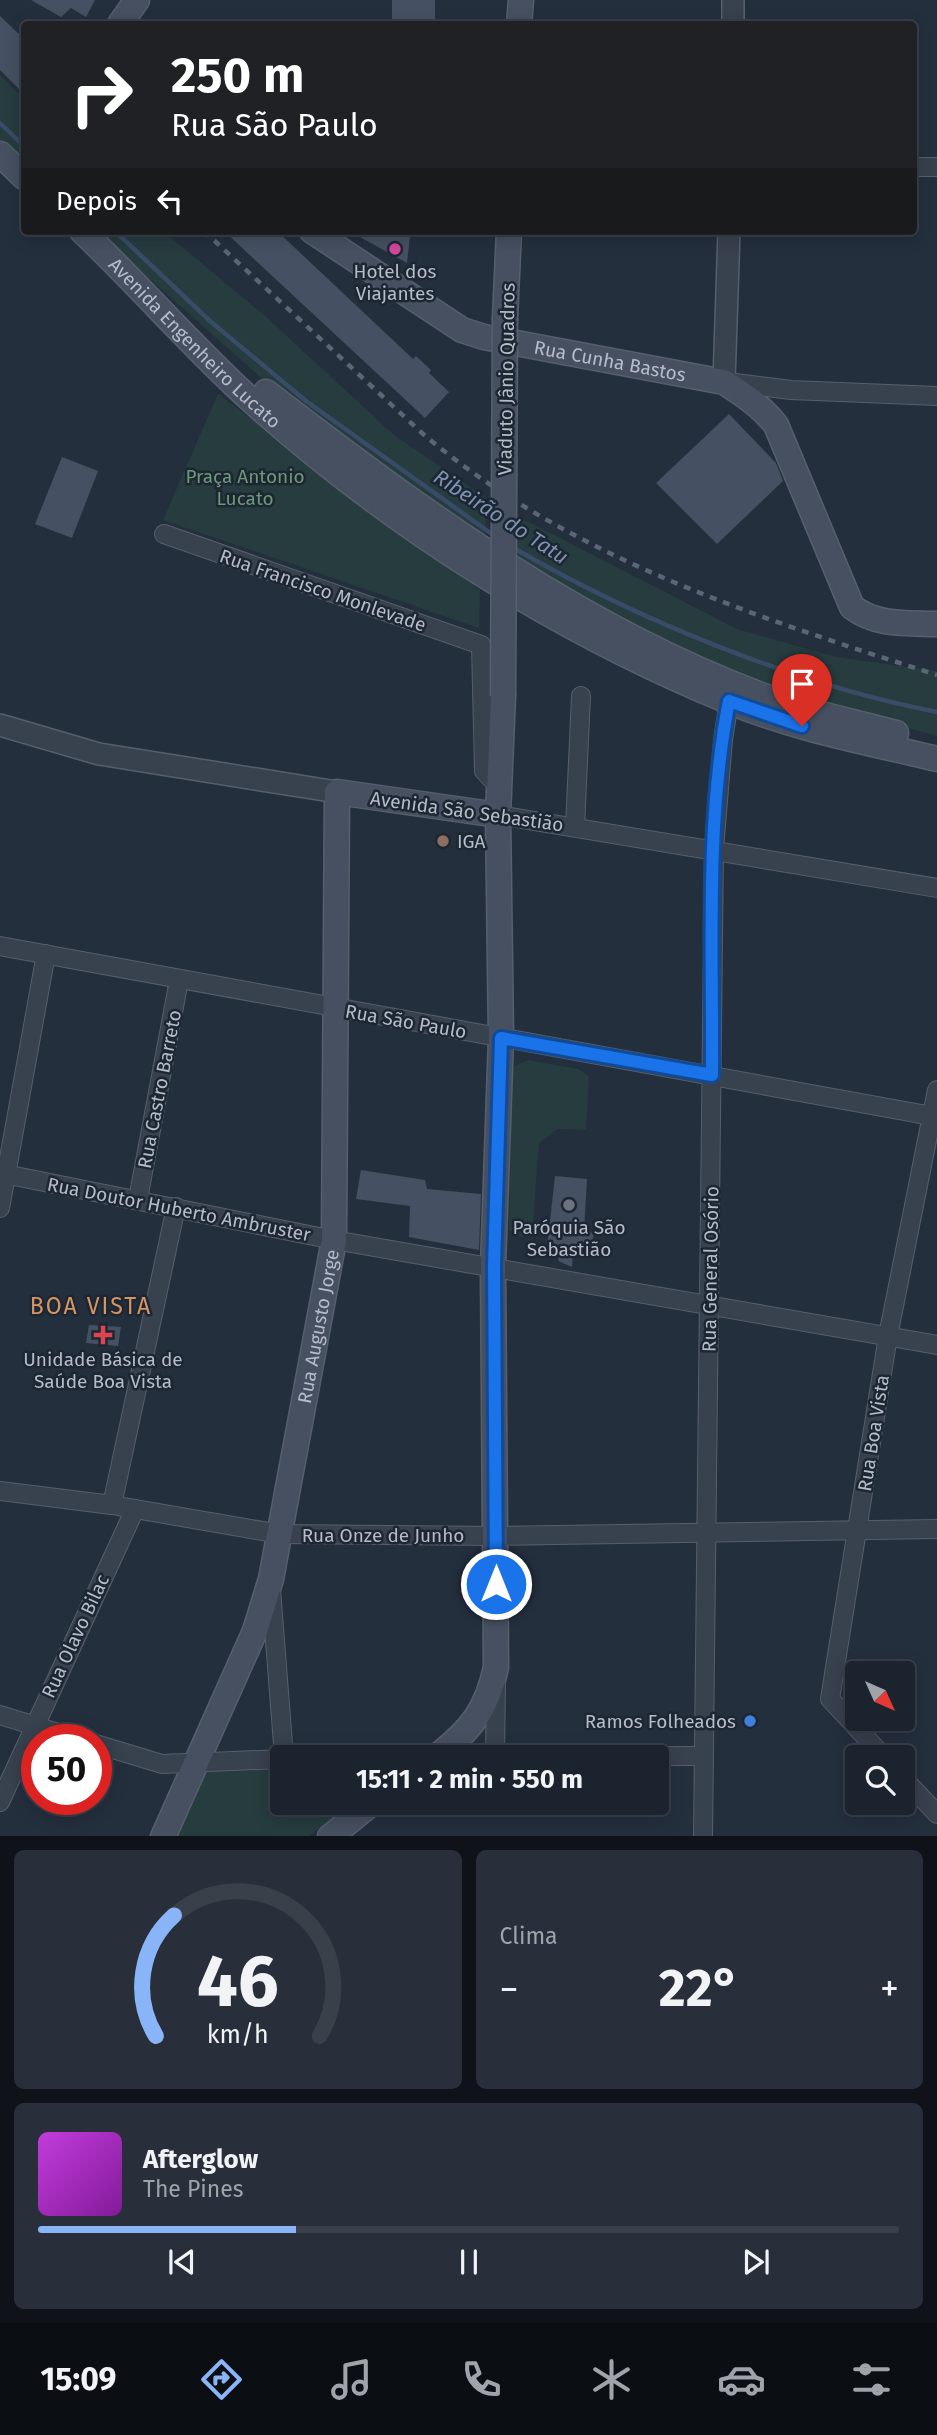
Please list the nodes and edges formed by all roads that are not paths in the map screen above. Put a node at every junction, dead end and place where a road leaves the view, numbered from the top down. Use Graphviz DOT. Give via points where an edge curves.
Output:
graph roads {
  1 [pos="138,0"];
  2 [pos="521,0"];
  3 [pos="733,0"];
  4 [pos="122,21"];
  5 [pos="135,21"];
  6 [pos="519,21"];
  7 [pos="733,21"];
  8 [pos="0,154"];
  9 [pos="917,167"];
  10 [pos="937,167"];
  11 [pos="21,174"];
  12 [pos="86,235"];
  13 [pos="86,235"];
  14 [pos="318,235"];
  15 [pos="509,235"];
  16 [pos="729,235"];
  17 [pos="724,382"];
  18 [pos="791,390"];
  19 [pos="937,396"];
  20 [pos="776,425"];
  21 [pos="164,534"];
  22 [pos="937,624"];
  23 [pos="581,696"];
  24 [pos="729,701"];
  25 [pos="785,704"];
  26 [pos="0,724"];
  27 [pos="937,743"];
  28 [pos="937,759"];
  29 [pos="499,788"];
  30 [pos="337,792"];
  31 [pos="498,815"];
  32 [pos="575,827"];
  33 [pos="714,849"];
  34 [pos="937,888"];
  35 [pos="0,946"];
  36 [pos="46,954"];
  37 [pos="179,980"];
  38 [pos="333,1008"];
  39 [pos="501,1038"];
  40 [pos="712,1075"];
  41 [pos="937,1090"];
  42 [pos="935,1117"];
  43 [pos="3,1174"];
  44 [pos="138,1199"];
  45 [pos="176,1206"];
  46 [pos="0,1208"];
  47 [pos="334,1240"];
  48 [pos="494,1266"];
  49 [pos="709,1304"];
  50 [pos="888,1336"];
  51 [pos="937,1345"];
  52 [pos="0,1491"];
  53 [pos="112,1505"];
  54 [pos="135,1509"];
  55 [pos="937,1529"];
  56 [pos="858,1530"];
  57 [pos="707,1531"];
  58 [pos="280,1534"];
  59 [pos="496,1536"];
  60 [pos="271,1580"];
  61 [pos="496,1667"];
  62 [pos="0,1715"];
  63 [pos="30,1724"];
  64 [pos="33,1724"];
  65 [pos="282,1745"];
  66 [pos="450,1745"];
  67 [pos="495,1745"];
  68 [pos="873,1745"];
  69 [pos="112,1749"];
  70 [pos="21,1753"];
  71 [pos="669,1756"];
  72 [pos="704,1756"];
  73 [pos="270,1759"];
  74 [pos="195,1762"];
  75 [pos="915,1790"];
  76 [pos="0,1802"];
  77 [pos="937,1814"];
  78 [pos="356,1815"];
  79 [pos="163,1836"];
  80 [pos="330,1836"];
  81 [pos="703,1836"];
  1 -- 4 [label="main road"];
  1 -- 5 [label="main road"];
  2 -- 6 [label="main road"];
  3 -- 7 [label="street"];
  8 -- 11 [label="main road"];
  9 -- 10 [label="street"];
  12 -- 24 [label="main road, Avenida Engenheiro Lucato" via="255,404 421,532 589,636"];
  13 -- 25 [label="main road, Avenida Engenheiro Lucato" via="264,390 474,544 536,584 659,649"];
  14 -- 17 [label="main road, Rua Cunha Bastos" via="462,330"];
  15 -- 29 [label="main road, Viaduto Jânio Quadros, bridge"];
  16 -- 17 [label="street"];
  17 -- 18 [label="street, Rua Cunha Bastos"];
  17 -- 20 [label="main road" via="764,410"];
  18 -- 19 [label="street, Rua Cunha Bastos"];
  18 -- 20 [label="street" via="780,398"];
  20 -- 22 [label="main road" via="852,607 866,618 882,622"];
  21 -- 29 [label="street, Rua Francisco Monlevade" via="481,645 484,771"];
  23 -- 32 [label="street"];
  24 -- 25 [label="main road" via="746,695"];
  24 -- 28 [label="main road, Avenida Engenheiro Lucato" via="826,734"];
  24 -- 33 [label="street, Rua General Osório"];
  25 -- 27 [label="main road, Avenida Engenheiro Lucato"];
  26 -- 30 [label="street, Avenida São Sebastião" via="99,754"];
  29 -- 31 [label="main road, Viaduto Jânio Quadros"];
  30 -- 31 [label="main road, Avenida São Sebastião"];
  30 -- 38 [label="main road, Rua Augusto Jorge"];
  31 -- 32 [label="street, Avenida São Sebastião"];
  31 -- 39 [label="main road, Viaduto Jânio Quadros"];
  32 -- 33 [label="street, Avenida São Sebastião"];
  33 -- 34 [label="street, Avenida São Sebastião"];
  33 -- 40 [label="street, Rua General Osório"];
  35 -- 36 [label="street, Rua São Paulo"];
  36 -- 37 [label="street, Rua São Paulo"];
  36 -- 43 [label="street"];
  37 -- 38 [label="street, Rua São Paulo"];
  37 -- 44 [label="street, Rua Castro Barreto"];
  38 -- 39 [label="street, Rua São Paulo"];
  38 -- 47 [label="main road, Rua Augusto Jorge"];
  39 -- 40 [label="street, Rua São Paulo"];
  39 -- 48 [label="main road, Viaduto Jânio Quadros"];
  40 -- 42 [label="street, Rua São Paulo"];
  40 -- 49 [label="street, Rua General Osório"];
  41 -- 42 [label="street, Rua Boa Vista"];
  42 -- 50 [label="street, Rua Boa Vista"];
  43 -- 44 [label="street, Rua Doutor Huberto Ambruster"];
  43 -- 46 [label="street"];
  44 -- 45 [label="street, Rua Doutor Huberto Ambruster"];
  45 -- 47 [label="street, Rua Doutor Huberto Ambruster"];
  45 -- 53 [label="street"];
  47 -- 48 [label="street, Rua Doutor Huberto Ambruster"];
  47 -- 58 [label="main road, Rua Augusto Jorge"];
  48 -- 49 [label="street, Rua Doutor Huberto Ambruster"];
  48 -- 59 [label="main road, Viaduto Jânio Quadros"];
  49 -- 50 [label="street, Rua Doutor Huberto Ambruster"];
  49 -- 57 [label="street, Rua General Osório"];
  50 -- 51 [label="street, Rua Doutor Huberto Ambruster"];
  50 -- 56 [label="street, Rua Boa Vista"];
  52 -- 53 [label="street, Rua Onze de Junho"];
  53 -- 54 [label="street, Rua Onze de Junho"];
  54 -- 58 [label="street, Rua Onze de Junho"];
  54 -- 64 [label="street, Rua Olavo Bilac"];
  55 -- 56 [label="street, Rua Onze de Junho"];
  56 -- 57 [label="street, Rua Onze de Junho"];
  56 -- 68 [label="street, Rua Boa Vista" via="830,1699"];
  57 -- 59 [label="street, Rua Onze de Junho"];
  57 -- 72 [label="street, Rua General Osório"];
  58 -- 59 [label="street, Rua Onze de Junho"];
  58 -- 60 [label="main road, Rua Augusto Jorge"];
  59 -- 61 [label="main road, Viaduto Jânio Quadros"];
  60 -- 65 [label="street"];
  60 -- 74 [label="main road, Rua Augusto Jorge" via="255,1632"];
  61 -- 66 [label="main road, Viaduto Jânio Quadros" via="490,1695 475,1722"];
  61 -- 67 [label="street"];
  62 -- 63 [label="street"];
  69 -- 74 [label="street" via="162,1764"];
  70 -- 76 [label="street, Rua Olavo Bilac"];
  71 -- 72 [label="street"];
  72 -- 81 [label="street, Rua General Osório"];
  73 -- 74 [label="street"];
  74 -- 79 [label="main road, Rua Augusto Jorge"];
  75 -- 77 [label="street"];
  78 -- 80 [label="main road"];
}
